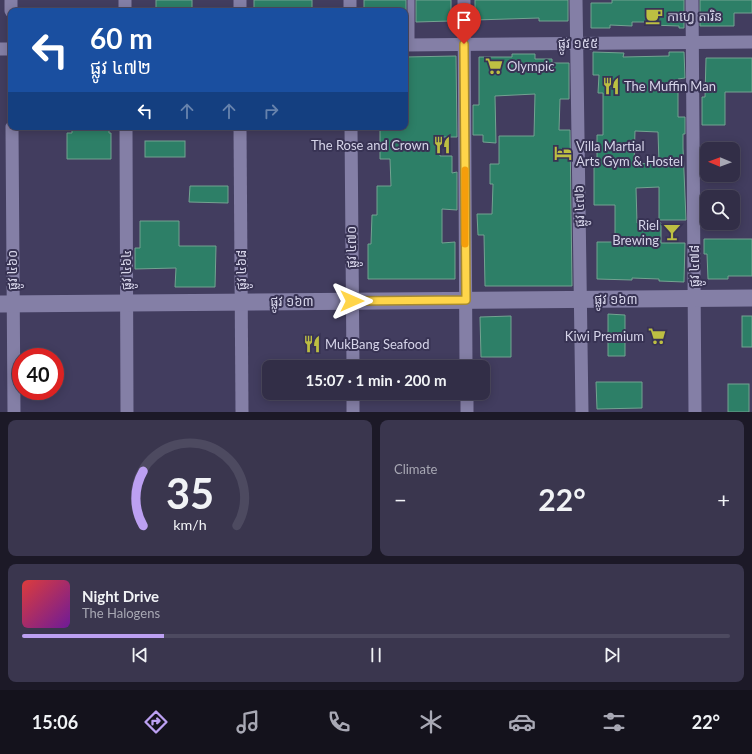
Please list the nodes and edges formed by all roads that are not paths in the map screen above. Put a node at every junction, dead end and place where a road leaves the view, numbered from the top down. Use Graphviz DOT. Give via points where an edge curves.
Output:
graph roads {
  1 [pos="411,0"];
  2 [pos="464,0"];
  3 [pos="576,0"];
  4 [pos="692,0"];
  5 [pos="693,42"];
  6 [pos="752,42"];
  7 [pos="577,43"];
  8 [pos="464,44"];
  9 [pos="408,45"];
  10 [pos="12,130"];
  11 [pos="126,130"];
  12 [pos="240,130"];
  13 [pos="350,130"];
  14 [pos="752,298"];
  15 [pos="581,299"];
  16 [pos="694,299"];
  17 [pos="466,300"];
  18 [pos="352,301"];
  19 [pos="241,302"];
  20 [pos="126,303"];
  21 [pos="6,304"];
  22 [pos="353,360"];
  23 [pos="466,360"];
  24 [pos="353,400"];
  25 [pos="467,400"];
  26 [pos="14,412"];
  27 [pos="127,412"];
  28 [pos="242,412"];
  29 [pos="353,412"];
  30 [pos="467,412"];
  31 [pos="582,412"];
  32 [pos="695,412"];
  1 -- 9 [label="lane"];
  2 -- 8 [label="street"];
  3 -- 7 [label="street, ផ្លូវ ៤៧៦"];
  4 -- 5 [label="street, ផ្លូវ ៤៧៨"];
  5 -- 6 [label="street, ផ្លូវ ១៥៥"];
  5 -- 7 [label="street, ផ្លូវ ១៥៥"];
  5 -- 16 [label="street, ផ្លូវ ៤៧៨"];
  7 -- 8 [label="street, ផ្លូវ ១៥៥"];
  7 -- 15 [label="street, ផ្លូវ ៤៧៦"];
  8 -- 9 [label="street, ផ្លូវ ១៥៥"];
  8 -- 17 [label="street"];
  10 -- 21 [label="street, ផ្លូវ ៤៦០"];
  11 -- 20 [label="street, ផ្លូវ ៤៦៤"];
  12 -- 19 [label="street, ផ្លូវ ៤៦៨"];
  13 -- 18 [label="street, ផ្លូវ ៤៧០"];
  14 -- 16 [label="street, ផ្លូវ ១៦៣"];
  15 -- 16 [label="street, ផ្លូវ ១៦៣"];
  15 -- 17 [label="street, ផ្លូវ ១៦៣"];
  15 -- 31 [label="street, ផ្លូវ ៤៧៦"];
  16 -- 32 [label="street, ផ្លូវ ៤៧៨"];
  17 -- 18 [label="street, ផ្លូវ ១៦៣"];
  17 -- 23 [label="street"];
  18 -- 19 [label="street, ផ្លូវ ១៦៣"];
  18 -- 22 [label="street, ផ្លូវ ៤៧០"];
  19 -- 20 [label="street, ផ្លូវ ១៦៣"];
  19 -- 28 [label="street, ផ្លូវ ៤៦៨"];
  20 -- 21 [label="street, ផ្លូវ ១៦៣"];
  20 -- 27 [label="street, ផ្លូវ ៤៦៤"];
  21 -- 26 [label="street, ផ្លូវ ៤៦០"];
  24 -- 29 [label="street"];
  25 -- 30 [label="street"];
}
